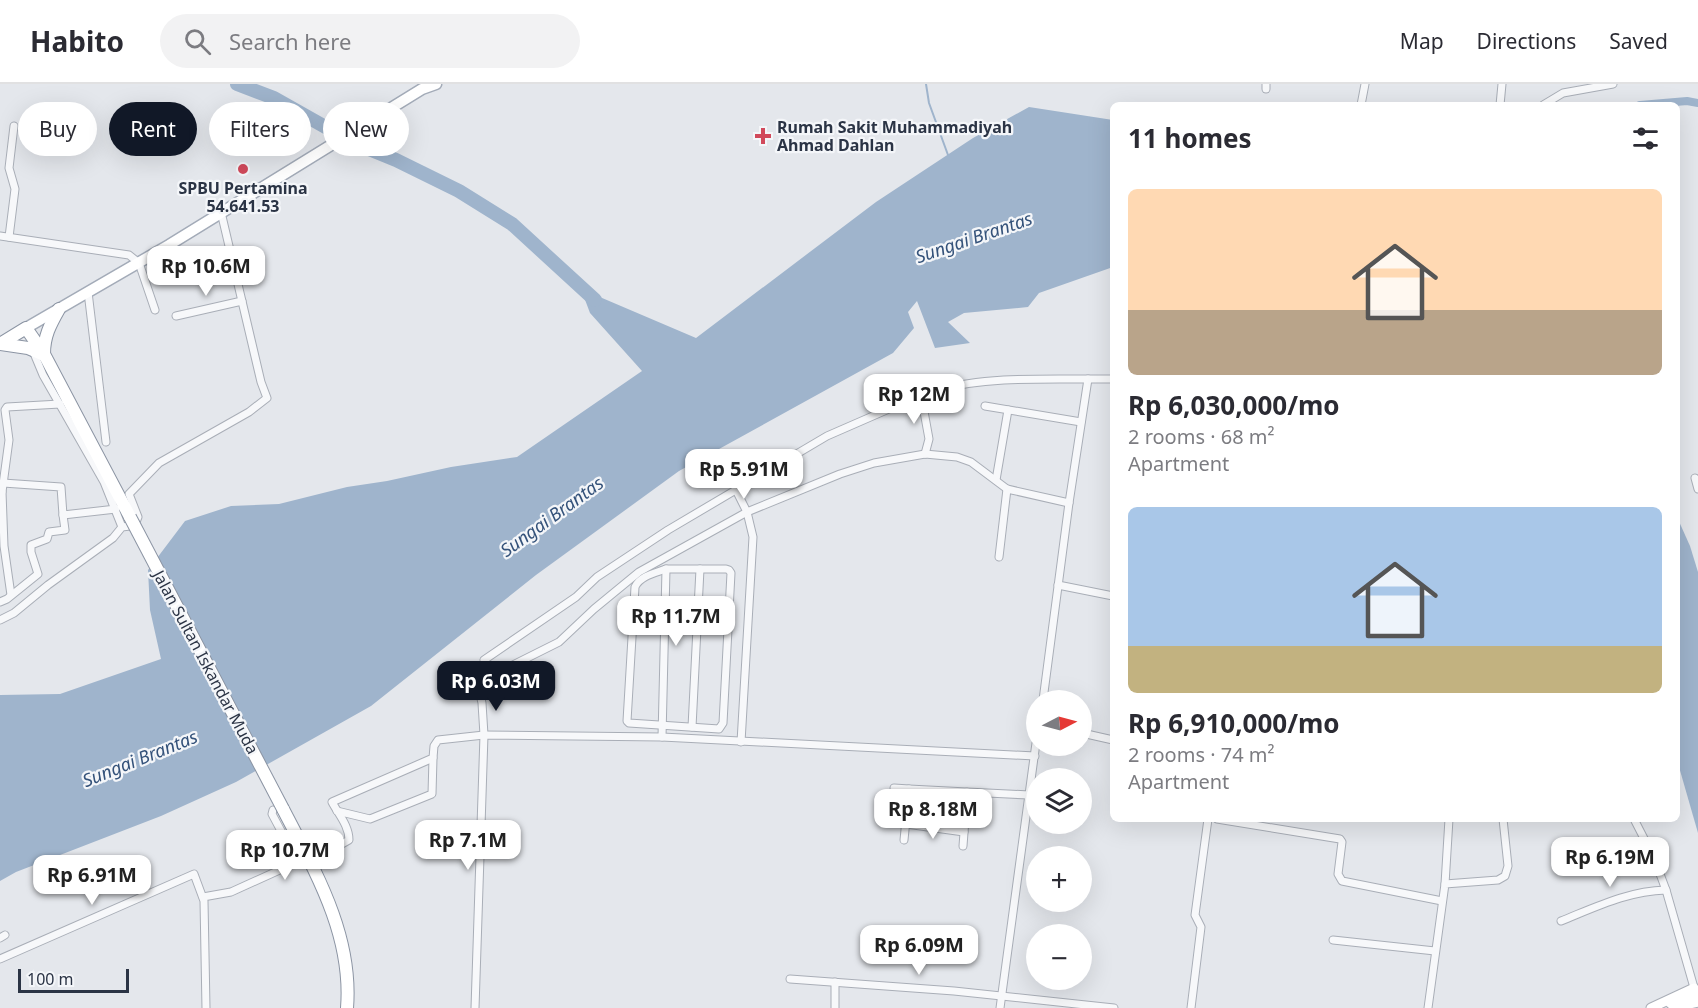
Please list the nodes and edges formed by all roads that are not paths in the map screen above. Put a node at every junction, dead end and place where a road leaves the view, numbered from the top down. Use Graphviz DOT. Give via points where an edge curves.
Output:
graph roads {
  1 [pos="436,84"];
  2 [pos="1365,84"];
  3 [pos="1502,84"];
  4 [pos="1613,84"];
  5 [pos="1362,102"];
  6 [pos="1500,102"];
  7 [pos="1548,102"];
  8 [pos="14,126"];
  9 [pos="221,212"];
  10 [pos="0,236"];
  11 [pos="9,237"];
  12 [pos="139,263"];
  13 [pos="88,292"];
  14 [pos="242,301"];
  15 [pos="59,309"];
  16 [pos="155,310"];
  17 [pos="176,316"];
  18 [pos="26,328"];
  19 [pos="0,344"];
  20 [pos="38,352"];
  21 [pos="1110,378"];
  22 [pos="1088,379"];
  23 [pos="939,390"];
  24 [pos="60,404"];
  25 [pos="985,406"];
  26 [pos="1008,410"];
  27 [pos="1081,422"];
  28 [pos="106,442"];
  29 [pos="925,454"];
  30 [pos="1695,478"];
  31 [pos="996,480"];
  32 [pos="2,488"];
  33 [pos="1007,489"];
  34 [pos="1698,489"];
  35 [pos="736,490"];
  36 [pos="1069,503"];
  37 [pos="116,509"];
  38 [pos="747,512"];
  39 [pos="63,515"];
  40 [pos="126,522"];
  41 [pos="999,557"];
  42 [pos="666,569"];
  43 [pos="700,569"];
  44 [pos="1058,585"];
  45 [pos="1110,595"];
  46 [pos="11,596"];
  47 [pos="0,602"];
  48 [pos="0,620"];
  49 [pos="484,660"];
  50 [pos="1043,690"];
  51 [pos="662,725"];
  52 [pos="692,727"];
  53 [pos="484,735"];
  54 [pos="1092,735"];
  55 [pos="662,737"];
  56 [pos="1110,739"];
  57 [pos="741,742"];
  58 [pos="1026,756"];
  59 [pos="1035,756"];
  60 [pos="433,758"];
  61 [pos="1033,768"];
  62 [pos="894,788"];
  63 [pos="909,789"];
  64 [pos="967,792"];
  65 [pos="1026,795"];
  66 [pos="278,809"];
  67 [pos="337,811"];
  68 [pos="1026,817"];
  69 [pos="1208,822"];
  70 [pos="1235,822"];
  71 [pos="1449,822"];
  72 [pos="1503,822"];
  73 [pos="1636,822"];
  74 [pos="906,824"];
  75 [pos="964,832"];
  76 [pos="904,840"];
  77 [pos="963,846"];
  78 [pos="333,849"];
  79 [pos="1444,884"];
  80 [pos="1666,890"];
  81 [pos="203,897"];
  82 [pos="1442,901"];
  83 [pos="1561,921"];
  84 [pos="1333,940"];
  85 [pos="1435,951"];
  86 [pos="0,959"];
  87 [pos="790,979"];
  88 [pos="835,982"];
  89 [pos="1002,996"];
  90 [pos="1697,996"];
  91 [pos="206,1008"];
  92 [pos="347,1008"];
  93 [pos="475,1008"];
  94 [pos="835,1008"];
  95 [pos="1000,1008"];
  96 [pos="1114,1008"];
  97 [pos="1191,1008"];
  98 [pos="1428,1008"];
  99 [pos="1652,1008"];
  100 [pos="1674,1008"];
  1 -- 9 [label="main road"];
  2 -- 5 [label="street"];
  3 -- 6 [label="street"];
  4 -- 7 [label="street" via="1563,93"];
  8 -- 11 [label="street" via="9,168 15,189"];
  9 -- 12 [label="main road"];
  9 -- 14 [label="street"];
  10 -- 11 [label="street"];
  11 -- 12 [label="street" via="129,255"];
  12 -- 13 [label="main road"];
  12 -- 16 [label="street"];
  13 -- 15 [label="main road"];
  13 -- 28 [label="street"];
  14 -- 17 [label="street"];
  14 -- 40 [label="street" via="267,398 159,463 129,494 138,519 130,526"];
  15 -- 18 [label="main road"];
  15 -- 20 [label="highway"];
  18 -- 19 [label="highway"];
  18 -- 20 [label="highway, Jalan Sultan Iskandar Muda"];
  19 -- 20 [label="highway"];
  20 -- 24 [label="street" via="44,375"];
  20 -- 40 [label="highway, Jalan Sultan Iskandar Muda"];
  21 -- 22 [label="street"];
  22 -- 23 [label="street" via="1002,382"];
  22 -- 27 [label="street"];
  24 -- 32 [label="street" via="7,407 9,440"];
  24 -- 37 [label="street"];
  25 -- 26 [label="street"];
  26 -- 27 [label="street"];
  26 -- 31 [label="street"];
  27 -- 36 [label="street"];
  29 -- 31 [label="street" via="966,460"];
  29 -- 35 [label="street" via="929,439 921,395 827,436"];
  29 -- 38 [label="street" via="840,474"];
  30 -- 34 [label="street"];
  31 -- 33 [label="street"];
  32 -- 39 [label="street" via="61,486"];
  32 -- 46 [label="street"];
  33 -- 36 [label="street"];
  33 -- 41 [label="street"];
  35 -- 38 [label="street"];
  35 -- 49 [label="street" via="597,577 576,597"];
  36 -- 44 [label="street"];
  37 -- 39 [label="street"];
  37 -- 40 [label="street"];
  38 -- 53 [label="street" via="639,572 559,642 485,681 478,690"];
  38 -- 57 [label="street" via="753,537"];
  39 -- 46 [label="street" via="65,530 49,532 47,539 31,545 38,573"];
  40 -- 48 [label="street" via="113,538"];
  40 -- 66 [label="highway, Jalan Sultan Iskandar Muda, bridge"];
  42 -- 43 [label="street"];
  42 -- 51 [label="street"];
  42 -- 51 [label="street" via="643,578 635,586 627,721"];
  43 -- 52 [label="street"];
  43 -- 52 [label="street" via="726,569 731,573 722,726"];
  44 -- 45 [label="street"];
  44 -- 50 [label="street"];
  46 -- 47 [label="street"];
  51 -- 52 [label="street"];
  51 -- 55 [label="street"];
  53 -- 55 [label="street"];
  53 -- 60 [label="street" via="438,740"];
  53 -- 93 [label="street"];
  54 -- 56 [label="street"];
  55 -- 57 [label="street"];
  57 -- 58 [label="street"];
  59 -- 61 [label="street"];
  60 -- 67 [label="street" via="332,802"];
  60 -- 67 [label="street" via="432,794 370,819"];
  62 -- 63 [label="street"];
  63 -- 64 [label="street"];
  63 -- 74 [label="street"];
  64 -- 65 [label="street"];
  64 -- 75 [label="street"];
  66 -- 81 [label="street" via="272,814 295,863 231,892"];
  66 -- 92 [label="highway, Jalan Sultan Iskandar Muda" via="320,879 335,918 346,968"];
  67 -- 78 [label="street" via="349,840"];
  68 -- 89 [label="street"];
  69 -- 97 [label="street" via="1195,915 1201,927"];
  70 -- 82 [label="street" via="1340,839 1338,874 1342,881"];
  71 -- 79 [label="street"];
  72 -- 79 [label="street" via="1508,866 1504,876 1498,880"];
  73 -- 80 [label="street"];
  74 -- 75 [label="street"];
  74 -- 76 [label="street"];
  75 -- 77 [label="street"];
  79 -- 82 [label="street"];
  80 -- 83 [label="street" via="1638,892"];
  80 -- 90 [label="street"];
  81 -- 86 [label="street" via="194,874"];
  81 -- 91 [label="street"];
  82 -- 85 [label="street"];
  84 -- 85 [label="street"];
  85 -- 98 [label="street"];
  87 -- 88 [label="street"];
  88 -- 89 [label="street"];
  88 -- 94 [label="street"];
  89 -- 95 [label="street"];
  89 -- 96 [label="street"];
  90 -- 99 [label="main road"];
  90 -- 100 [label="main road"];
}
